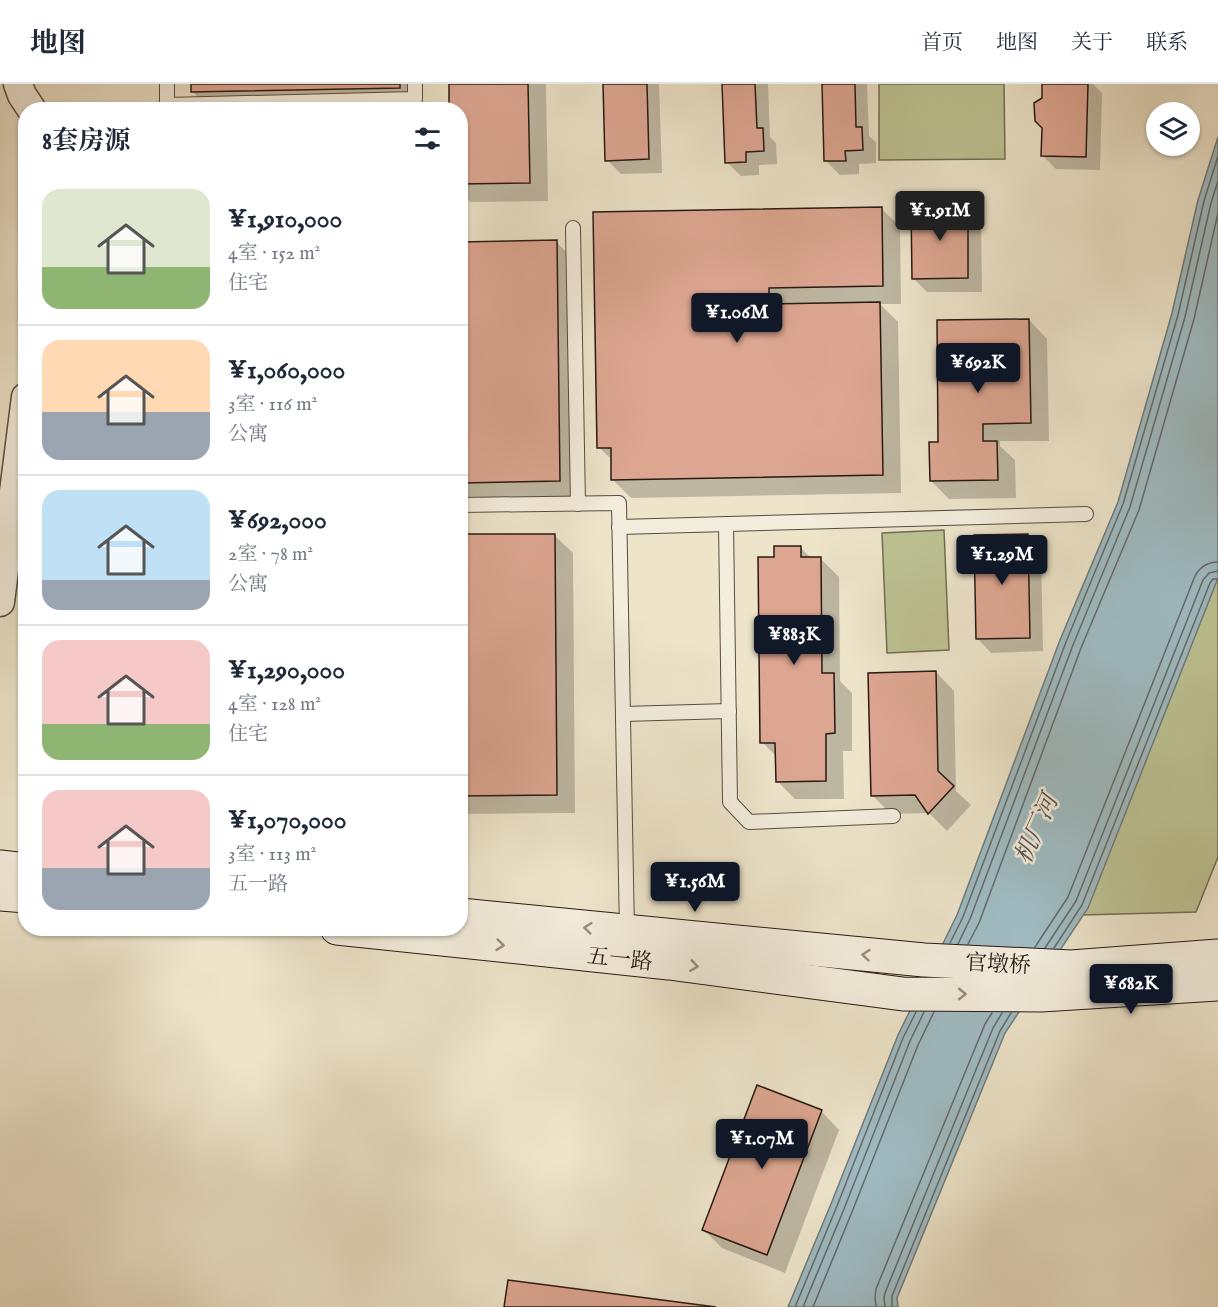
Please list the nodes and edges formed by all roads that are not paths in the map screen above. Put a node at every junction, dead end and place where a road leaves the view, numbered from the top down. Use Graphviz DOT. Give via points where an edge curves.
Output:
graph roads {
  1 [pos="18,84"];
  2 [pos="166,84"];
  3 [pos="415,84"];
  4 [pos="27,102"];
  5 [pos="167,102"];
  6 [pos="291,102"];
  7 [pos="573,228"];
  8 [pos="18,460"];
  9 [pos="578,504"];
  10 [pos="468,506"];
  11 [pos="1086,514"];
  12 [pos="726,524"];
  13 [pos="620,527"];
  14 [pos="0,602"];
  15 [pos="729,711"];
  16 [pos="623,714"];
  17 [pos="893,816"];
  18 [pos="0,867"];
  19 [pos="18,869"];
  20 [pos="0,894"];
  21 [pos="18,895"];
  22 [pos="468,916"];
  23 [pos="468,936"];
  24 [pos="628,945"];
  25 [pos="1218,956"];
  26 [pos="924,960"];
  27 [pos="1218,984"];
  28 [pos="903,994"];
  1 -- 4 [label="street"];
  2 -- 5 [label="lane"];
  3 -- 6 [label="lane" via="415,99"];
  7 -- 9 [label="lane"];
  8 -- 14 [label="street"];
  9 -- 10 [label="lane"];
  9 -- 13 [label="lane" via="619,503"];
  11 -- 12 [label="lane"];
  12 -- 13 [label="lane"];
  12 -- 15 [label="lane"];
  13 -- 16 [label="lane"];
  15 -- 16 [label="lane"];
  15 -- 17 [label="lane" via="730,802 749,822"];
  16 -- 24 [label="lane"];
  18 -- 19 [label="main road"];
  20 -- 21 [label="main road"];
  24 -- 22 [label="main road, 五一路, one-way"];
  23 -- 24 [label="main road, 五一路, one-way"];
  26 -- 24 [label="main road, 五一路, one-way"];
  24 -- 28 [label="main road, 五一路, one-way" via="669,963"];
  25 -- 26 [label="main road, 官墩桥" via="1071,967"];
  28 -- 27 [label="main road, 官墩桥, one-way" via="1041,995"];
}
